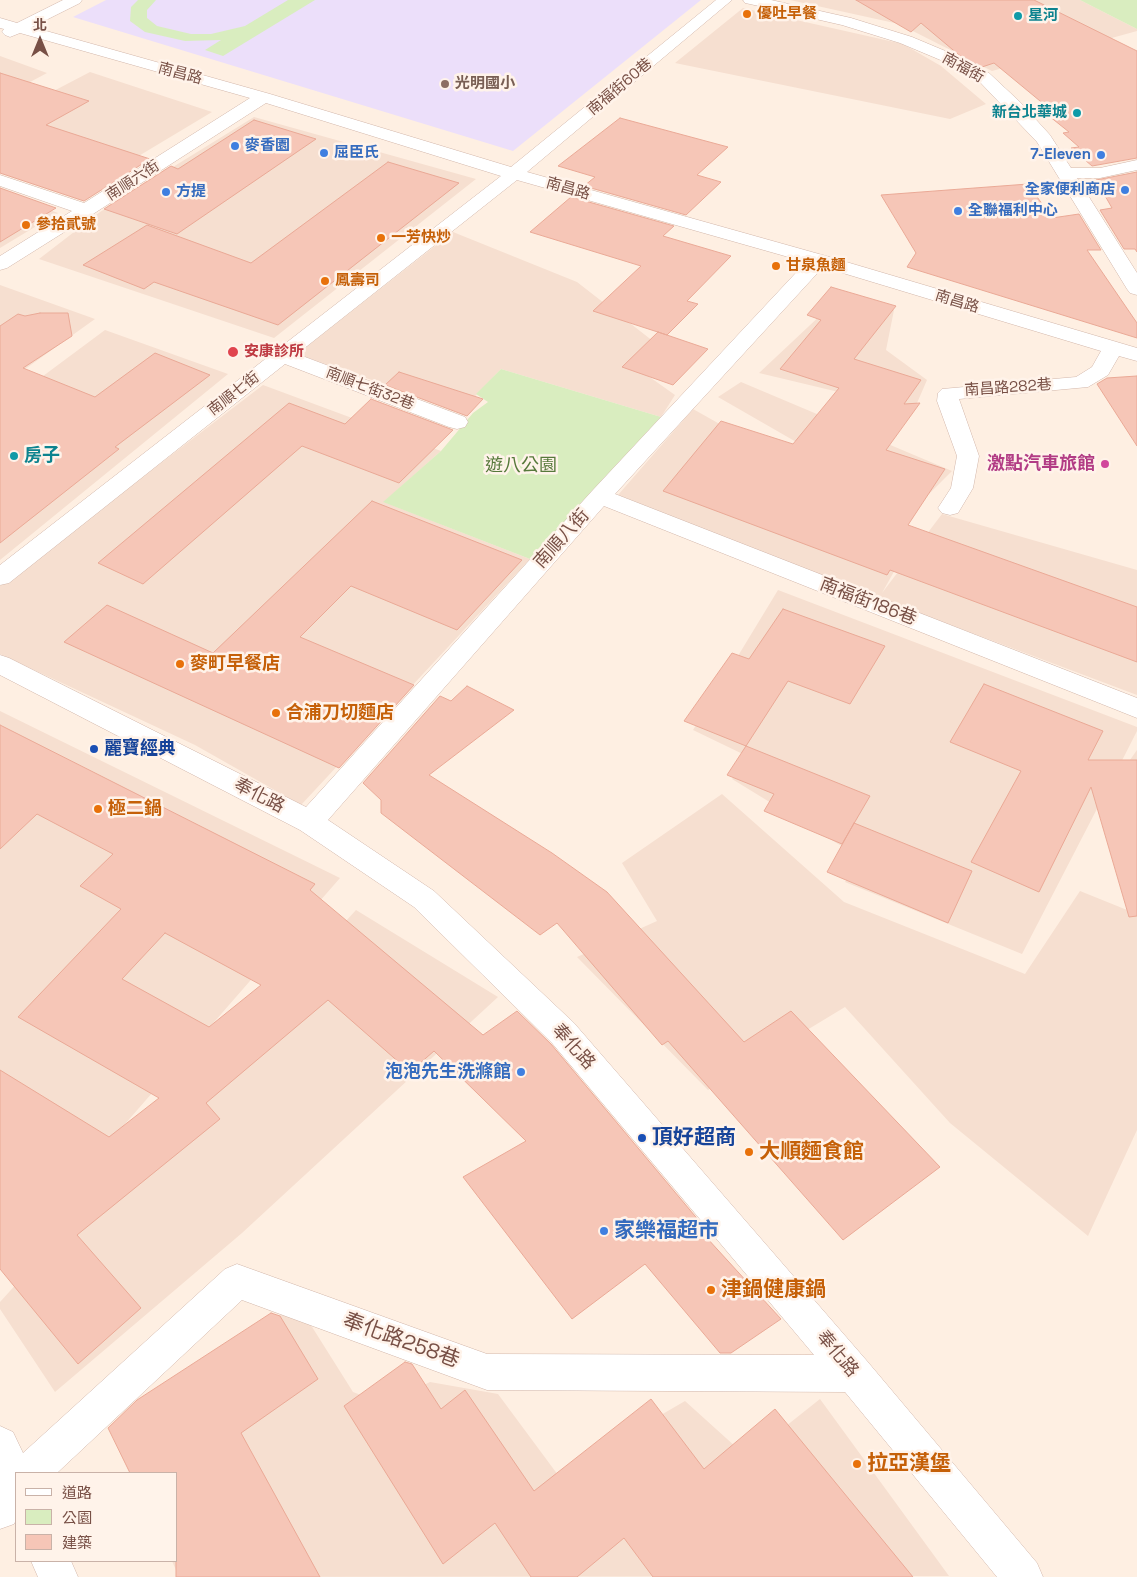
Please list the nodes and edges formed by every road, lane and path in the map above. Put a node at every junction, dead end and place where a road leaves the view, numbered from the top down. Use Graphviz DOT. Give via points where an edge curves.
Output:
graph roads {
  1 [pos="75,0"];
  2 [pos="725,0"];
  3 [pos="750,0"];
  4 [pos="0,24"];
  5 [pos="17,29"];
  6 [pos="0,38"];
  7 [pos="264,97"];
  8 [pos="1137,165"];
  9 [pos="1064,173"];
  10 [pos="514,174"];
  11 [pos="0,180"];
  12 [pos="87,210"];
  13 [pos="819,260"];
  14 [pos="0,264"];
  15 [pos="1137,289"];
  16 [pos="1112,349"];
  17 [pos="1137,355"];
  18 [pos="282,356"];
  19 [pos="457,422"];
  20 [pos="600,496"];
  21 [pos="950,508"];
  22 [pos="0,577"];
  23 [pos="0,664"];
  24 [pos="1137,708"];
  25 [pos="310,822"];
  26 [pos="854,1374"];
  27 [pos="0,1445"];
  28 [pos="30,1472"];
  29 [pos="15,1480"];
  30 [pos="15,1488"];
  31 [pos="0,1510"];
  32 [pos="51,1562"];
  33 [pos="58,1577"];
  34 [pos="1023,1577"];
  1 -- 5 [label="street"];
  2 -- 10 [label="street, 南福街60巷"];
  3 -- 9 [label="street, 南福街" via="846,21 906,40 956,61 983,76 1014,106 1044,139"];
  4 -- 5 [label="street, 南昌路"];
  5 -- 6 [label="street"];
  5 -- 7 [label="street, 南昌路"];
  7 -- 10 [label="street, 南昌路"];
  7 -- 12 [label="street, 南順六街"];
  8 -- 9 [label="street" via="1100,173"];
  9 -- 15 [label="street, 南福街"];
  10 -- 13 [label="street, 南昌路"];
  10 -- 18 [label="street, 南順七街"];
  11 -- 12 [label="street"];
  12 -- 14 [label="street, 南順六街"];
  13 -- 16 [label="street, 南昌路"];
  13 -- 20 [label="street, 南順八街"];
  16 -- 17 [label="street, 南昌路"];
  16 -- 21 [label="street, 南昌路282巷" via="1101,371 1081,383 949,392 948,402 968,456 962,488"];
  18 -- 19 [label="street, 南順七街32巷"];
  18 -- 22 [label="street, 南順七街"];
  20 -- 24 [label="street, 南福街186巷"];
  20 -- 25 [label="street, 南順八街"];
  23 -- 25 [label="street, 奉化路"];
  25 -- 26 [label="street, 奉化路" via="424,899 562,1033"];
  26 -- 28 [label="street, 奉化路258巷" via="487,1372 237,1281"];
  26 -- 34 [label="street, 奉化路"];
  27 -- 29 [label="street"];
  30 -- 31 [label="street"];
  32 -- 33 [label="street"];
}
